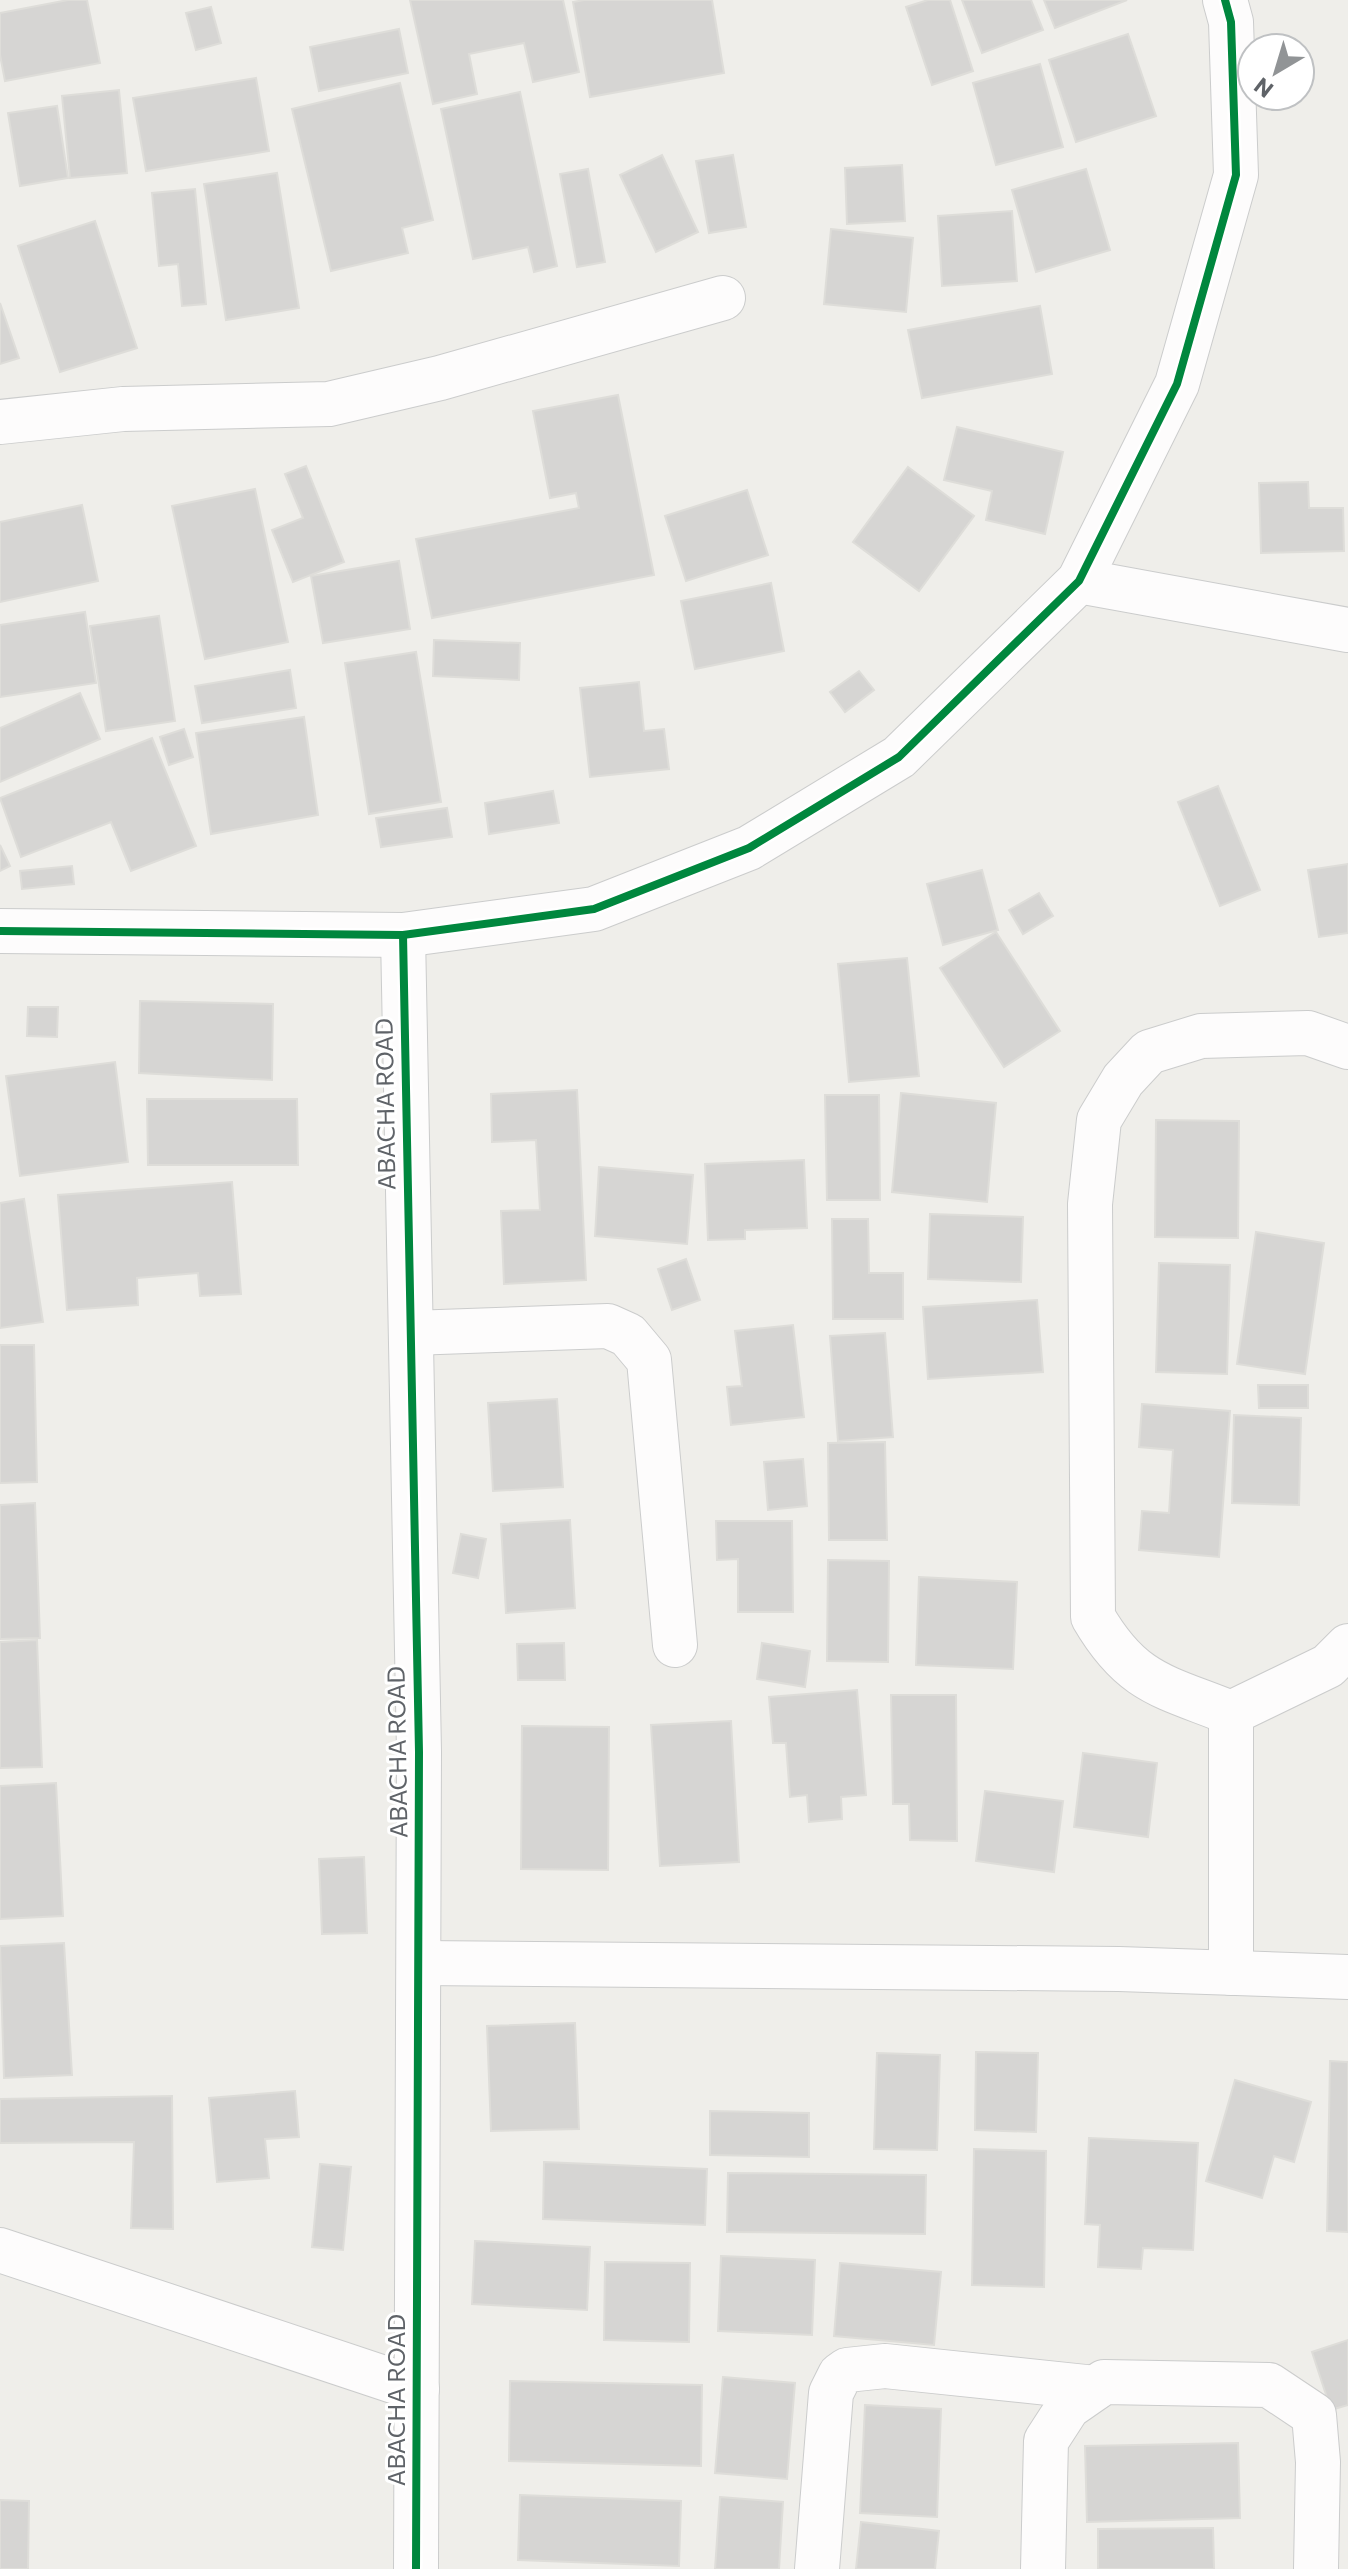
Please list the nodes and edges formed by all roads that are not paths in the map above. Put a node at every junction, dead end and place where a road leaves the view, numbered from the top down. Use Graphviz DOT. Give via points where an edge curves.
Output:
graph roads {
  1 [pos="1225,0"];
  2 [pos="723,298"];
  3 [pos="0,422"];
  4 [pos="1079,581"];
  5 [pos="1348,630"];
  6 [pos="0,931"];
  7 [pos="403,935"];
  8 [pos="1348,1047"];
  9 [pos="411,1333"];
  10 [pos="675,1645"];
  11 [pos="1348,1646"];
  12 [pos="1231,1713"];
  13 [pos="419,1963"];
  14 [pos="1231,1973"];
  15 [pos="1348,1977"];
  16 [pos="0,2250"];
  17 [pos="1095,2388"];
  18 [pos="417,2389"];
  19 [pos="416,2569"];
  20 [pos="817,2569"];
  21 [pos="1043,2569"];
  22 [pos="1316,2569"];
  1 -- 4 [label="street" via="1231,22 1236,175 1177,384"];
  2 -- 3 [label="street" via="329,404 123,409"];
  4 -- 5 [label="street"];
  4 -- 7 [label="street" via="899,757 749,848 594,909"];
  6 -- 7 [label="street"];
  7 -- 9 [label="street, ABACHA ROAD"];
  8 -- 12 [label="street" via="1308,1033 1201,1036 1149,1052 1123,1080 1099,1120 1090,1204 1093,1617 1112,1650 1138,1675"];
  9 -- 10 [label="street" via="608,1326 628,1335 649,1360"];
  9 -- 13 [label="street, ABACHA ROAD"];
  11 -- 12 [label="street" via="1328,1666"];
  12 -- 14 [label="street"];
  13 -- 14 [label="street"];
  13 -- 18 [label="street, ABACHA ROAD"];
  14 -- 15 [label="street"];
  16 -- 18 [label="street"];
  17 -- 20 [label="street" via="885,2366 847,2370 831,2393"];
  17 -- 21 [label="street" via="1068,2407 1046,2441"];
  17 -- 22 [label="street" via="1104,2382 1269,2385 1314,2415"];
  18 -- 19 [label="street, ABACHA ROAD"];
}
